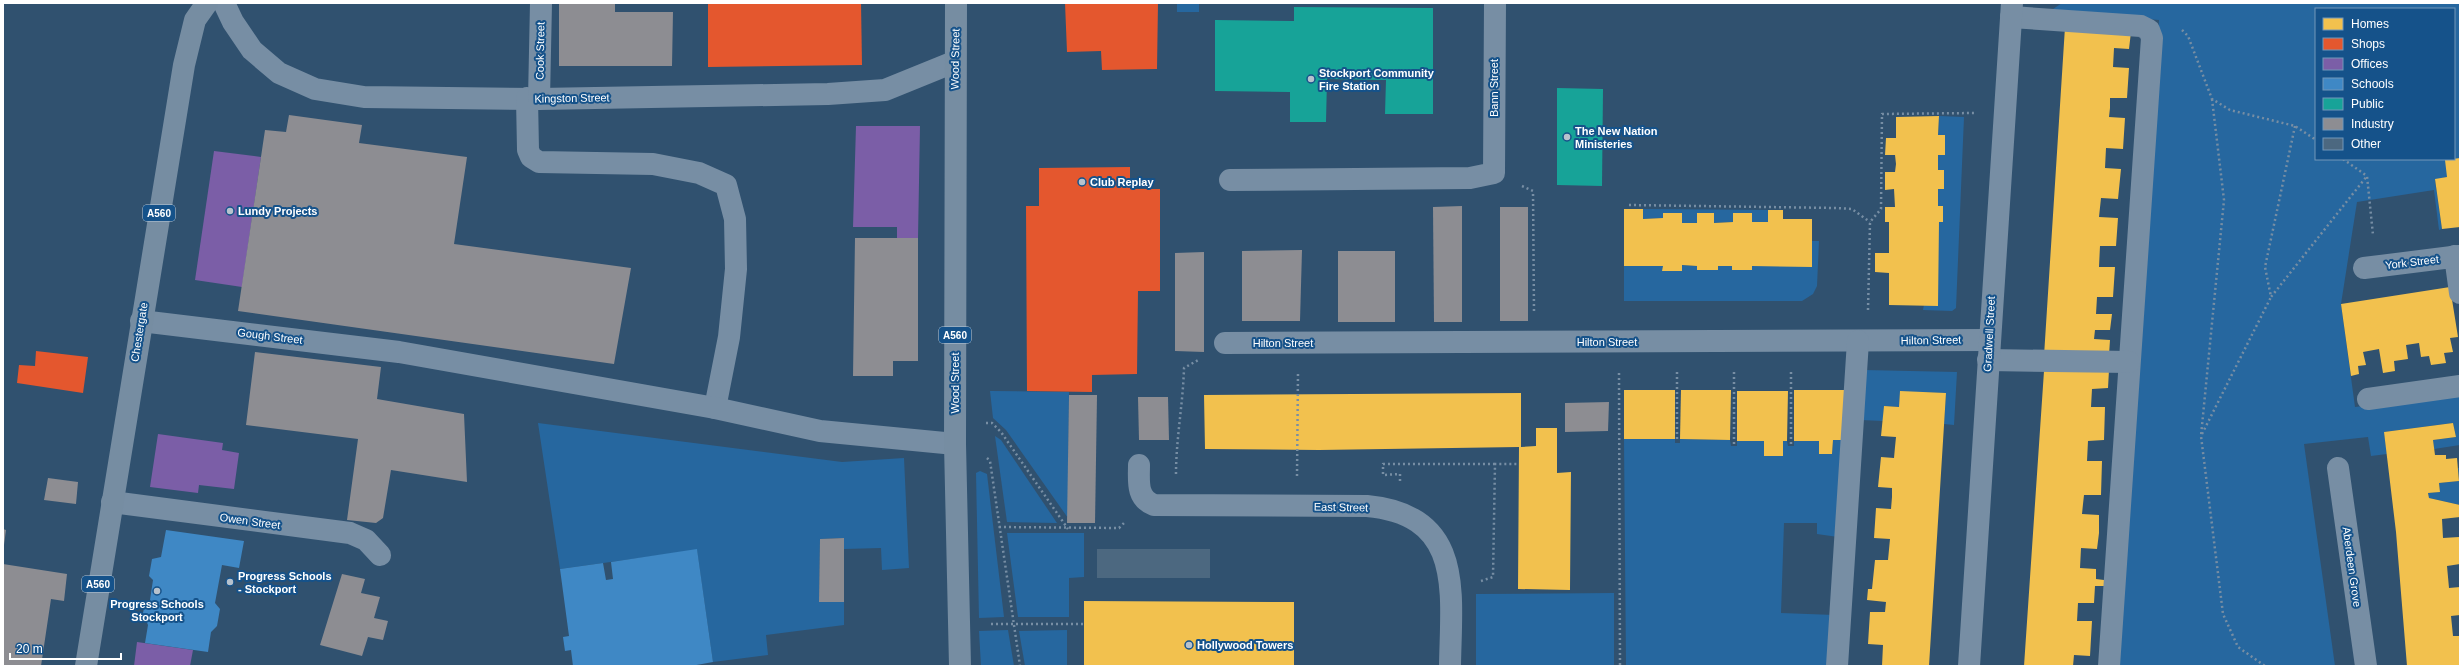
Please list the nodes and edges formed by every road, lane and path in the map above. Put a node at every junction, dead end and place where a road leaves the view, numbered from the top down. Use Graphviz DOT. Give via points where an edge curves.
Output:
graph roads {
  1 [pos="207,3"];
  2 [pos="224,3"];
  3 [pos="541,3"];
  4 [pos="956,3"];
  5 [pos="1494,3"];
  6 [pos="2012,10"];
  7 [pos="2178,25"];
  8 [pos="954,62"];
  9 [pos="533,98"];
  10 [pos="2212,99"];
  11 [pos="2004,116"];
  12 [pos="2295,126"];
  13 [pos="2315,139"];
  14 [pos="2344,160"];
  15 [pos="1494,173"];
  16 [pos="2367,176"];
  17 [pos="1230,180"];
  18 [pos="1629,205"];
  19 [pos="1870,222"];
  20 [pos="2458,256"];
  21 [pos="2370,267"];
  22 [pos="2460,293"];
  23 [pos="2271,297"];
  24 [pos="141,321"];
  25 [pos="1677,341"];
  26 [pos="1735,341"];
  27 [pos="1790,341"];
  28 [pos="1863,341"];
  29 [pos="1534,342"];
  30 [pos="1619,342"];
  31 [pos="1225,343"];
  32 [pos="1298,343"];
  33 [pos="1988,350"];
  34 [pos="2129,362"];
  35 [pos="2460,386"];
  36 [pos="2368,399"];
  37 [pos="715,408"];
  38 [pos="2201,436"];
  39 [pos="955,440"];
  40 [pos="1677,442"];
  41 [pos="1734,444"];
  42 [pos="1791,444"];
  43 [pos="1495,464"];
  44 [pos="1519,464"];
  45 [pos="1139,465"];
  46 [pos="2338,468"];
  47 [pos="1400,474"];
  48 [pos="112,502"];
  49 [pos="1146,502"];
  50 [pos="1176,504"];
  51 [pos="1297,506"];
  52 [pos="1000,527"];
  53 [pos="1068,529"];
  54 [pos="380,555"];
  55 [pos="1450,591"];
  56 [pos="959,624"];
  57 [pos="1013,624"];
  58 [pos="1084,624"];
  59 [pos="86,666"];
  60 [pos="960,666"];
  61 [pos="1020,666"];
  62 [pos="1450,666"];
  63 [pos="1620,666"];
  64 [pos="1837,666"];
  65 [pos="1969,666"];
  66 [pos="2109,666"];
  67 [pos="2265,666"];
  68 [pos="2366,666"];
  1 -- 24 [label="main road, Chestergate / A560" via="195,20 184,65"];
  2 -- 9 [label="street, Kingston Street" via="233,22 262,60 288,78 315,89 364,97"];
  3 -- 9 [label="street, Cook Street"];
  4 -- 8 [label="main road, Wood Street / A560"];
  5 -- 15 [label="street, Bann Street"];
  6 -- 11 [label="street, Gradwell Street"];
  6 -- 34 [label="street" via="2141,26 2149,30 2152,38"];
  7 -- 10 [label="path" via="2188,36"];
  8 -- 9 [label="street, Kingston Street" via="885,90 828,94"];
  8 -- 39 [label="main road, Wood Street / A560"];
  9 -- 37 [label="street, Cook Street" via="528,150 531,157 539,162 653,164 699,173 726,186 735,219 736,270 729,337"];
  10 -- 12 [label="path" via="2230,110"];
  10 -- 38 [label="path" via="2224,200"];
  11 -- 19 [label="path" via="1966,113 1882,114 1880,210"];
  11 -- 33 [label="street, Gradwell Street"];
  12 -- 13 [label="path"];
  12 -- 23 [label="path" via="2265,267"];
  14 -- 16 [label="path"];
  15 -- 17 [label="street" via="1470,178"];
  15 -- 29 [label="path" via="1533,190"];
  16 -- 21 [label="path"];
  16 -- 23 [label="path"];
  18 -- 19 [label="path" via="1852,209"];
  19 -- 28 [label="path"];
  20 -- 21 [label="street, York Street"];
  20 -- 22 [label="street"];
  23 -- 38 [label="path"];
  24 -- 37 [label="street, Gough Street" via="398,352"];
  24 -- 48 [label="main road, Chestergate / A560"];
  25 -- 26 [label="street, Hilton Street"];
  25 -- 30 [label="street, Hilton Street"];
  25 -- 40 [label="path"];
  26 -- 27 [label="street, Hilton Street"];
  26 -- 41 [label="path"];
  27 -- 28 [label="street, Hilton Street"];
  27 -- 42 [label="path"];
  28 -- 33 [label="street, Hilton Street"];
  28 -- 64 [label="street"];
  29 -- 30 [label="street, Hilton Street"];
  29 -- 32 [label="street, Hilton Street"];
  30 -- 63 [label="path"];
  31 -- 32 [label="street, Hilton Street"];
  31 -- 50 [label="path" via="1184,368 1183,406 1176,446"];
  32 -- 51 [label="path"];
  33 -- 34 [label="street, Hilton Street"];
  33 -- 65 [label="street, Gradwell Street"];
  34 -- 66 [label="street"];
  35 -- 36 [label="street"];
  37 -- 39 [label="street, Gough Street" via="820,432"];
  38 -- 67 [label="path" via="2223,614 2238,647"];
  39 -- 52 [label="path" via="982,451 990,462"];
  39 -- 53 [label="path" via="992,423 1001,432"];
  39 -- 56 [label="main road, Wood Street / A560"];
  43 -- 44 [label="path"];
  43 -- 47 [label="path" via="1383,464 1383,474"];
  43 -- 55 [label="path" via="1493,577"];
  45 -- 49 [label="street" via="1139,489"];
  46 -- 68 [label="street, Aberdeen Grove"];
  48 -- 54 [label="street, Owen Street" via="350,533 366,540"];
  48 -- 59 [label="main road, Chestergate / A560"];
  49 -- 50 [label="street, East Street" via="1154,505"];
  49 -- 53 [label="path" via="1119,528"];
  50 -- 51 [label="street, East Street"];
  51 -- 55 [label="street, East Street" via="1384,508 1401,512 1416,520 1432,534 1444,555 1449,572"];
  52 -- 53 [label="path"];
  52 -- 57 [label="path"];
  55 -- 62 [label="street, East Street"];
  56 -- 57 [label="path"];
  56 -- 60 [label="main road, Wood Street / A560"];
  57 -- 58 [label="path"];
  57 -- 61 [label="path"];
}
